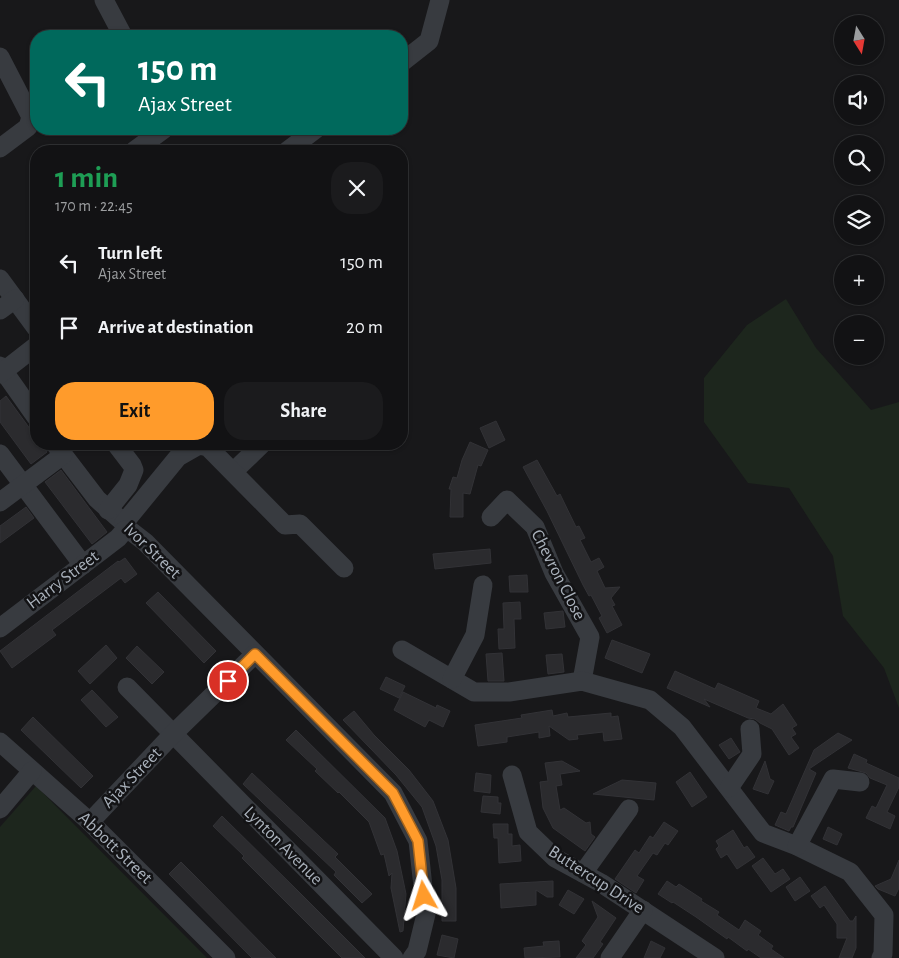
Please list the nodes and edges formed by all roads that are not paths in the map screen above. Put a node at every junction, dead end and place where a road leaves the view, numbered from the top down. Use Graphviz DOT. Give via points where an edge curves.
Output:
graph roads {
  1 [pos="104,0"];
  2 [pos="440,0"];
  3 [pos="120,30"];
  4 [pos="0,57"];
  5 [pos="408,58"];
  6 [pos="30,115"];
  7 [pos="30,120"];
  8 [pos="156,135"];
  9 [pos="308,135"];
  10 [pos="142,145"];
  11 [pos="296,145"];
  12 [pos="0,148"];
  13 [pos="0,279"];
  14 [pos="7,304"];
  15 [pos="30,323"];
  16 [pos="30,350"];
  17 [pos="1,371"];
  18 [pos="30,409"];
  19 [pos="58,450"];
  20 [pos="60,450"];
  21 [pos="121,450"];
  22 [pos="189,450"];
  23 [pos="210,450"];
  24 [pos="256,450"];
  25 [pos="0,454"];
  26 [pos="233,472"];
  27 [pos="23,485"];
  28 [pos="0,502"];
  29 [pos="108,510"];
  30 [pos="491,517"];
  31 [pos="124,527"];
  32 [pos="83,565"];
  33 [pos="344,568"];
  34 [pos="482,585"];
  35 [pos="0,628"];
  36 [pos="402,650"];
  37 [pos="255,654"];
  38 [pos="452,680"];
  39 [pos="582,681"];
  40 [pos="127,687"];
  41 [pos="750,729"];
  42 [pos="173,734"];
  43 [pos="0,742"];
  44 [pos="32,771"];
  45 [pos="512,775"];
  46 [pos="860,782"];
  47 [pos="729,788"];
  48 [pos="0,809"];
  49 [pos="629,809"];
  50 [pos="90,822"];
  51 [pos="797,846"];
  52 [pos="583,873"];
  53 [pos="643,910"];
  54 [pos="891,912"];
  55 [pos="226,958"];
  56 [pos="394,958"];
  57 [pos="412,958"];
  58 [pos="610,958"];
  59 [pos="715,958"];
  60 [pos="881,958"];
  1 -- 3 [label="street"];
  2 -- 5 [label="street" via="429,41"];
  4 -- 6 [label="street"];
  7 -- 12 [label="street" via="28,127"];
  8 -- 10 [label="street"];
  9 -- 11 [label="street"];
  13 -- 14 [label="street"];
  14 -- 15 [label="street"];
  16 -- 17 [label="street"];
  17 -- 18 [label="street"];
  19 -- 27 [label="street"];
  20 -- 29 [label="street, Ivor Street"];
  21 -- 29 [label="street" via="134,470 128,485"];
  22 -- 31 [label="street, Harry Street" via="178,457"];
  23 -- 26 [label="street"];
  24 -- 26 [label="street"];
  25 -- 27 [label="street"];
  26 -- 33 [label="street" via="285,525 300,524"];
  27 -- 28 [label="street"];
  27 -- 32 [label="street"];
  29 -- 31 [label="street, Ivor Street"];
  30 -- 39 [label="street, Chevron Close" via="507,500 535,527 554,573 590,637"];
  31 -- 32 [label="street, Harry Street" via="118,538"];
  31 -- 37 [label="street, Ivor Street" via="145,542"];
  32 -- 35 [label="street, Harry Street"];
  34 -- 38 [label="street" via="475,634"];
  36 -- 38 [label="street"];
  37 -- 42 [label="street, Ajax Street"];
  37 -- 57 [label="street, Ivor Street" via="393,793 410,825 418,841 426,914 417,951"];
  38 -- 39 [label="street" via="474,692 509,692"];
  39 -- 47 [label="street" via="650,700 682,727"];
  40 -- 42 [label="street, Ajax Street"];
  41 -- 47 [label="street" via="752,754"];
  42 -- 50 [label="street, Ajax Street"];
  42 -- 56 [label="street, Lynton Avenue"];
  43 -- 44 [label="street, Abbott Street"];
  44 -- 48 [label="street"];
  44 -- 50 [label="street, Abbott Street"];
  45 -- 52 [label="street, Buttercup Drive" via="528,832 555,858"];
  46 -- 51 [label="street" via="833,779"];
  47 -- 51 [label="street" via="763,833"];
  49 -- 52 [label="street"];
  50 -- 55 [label="street, Abbott Street"];
  51 -- 54 [label="street" via="850,872"];
  52 -- 53 [label="street, Buttercup Drive"];
  53 -- 58 [label="street"];
  53 -- 59 [label="street, Buttercup Drive"];
  54 -- 60 [label="street"];
}
